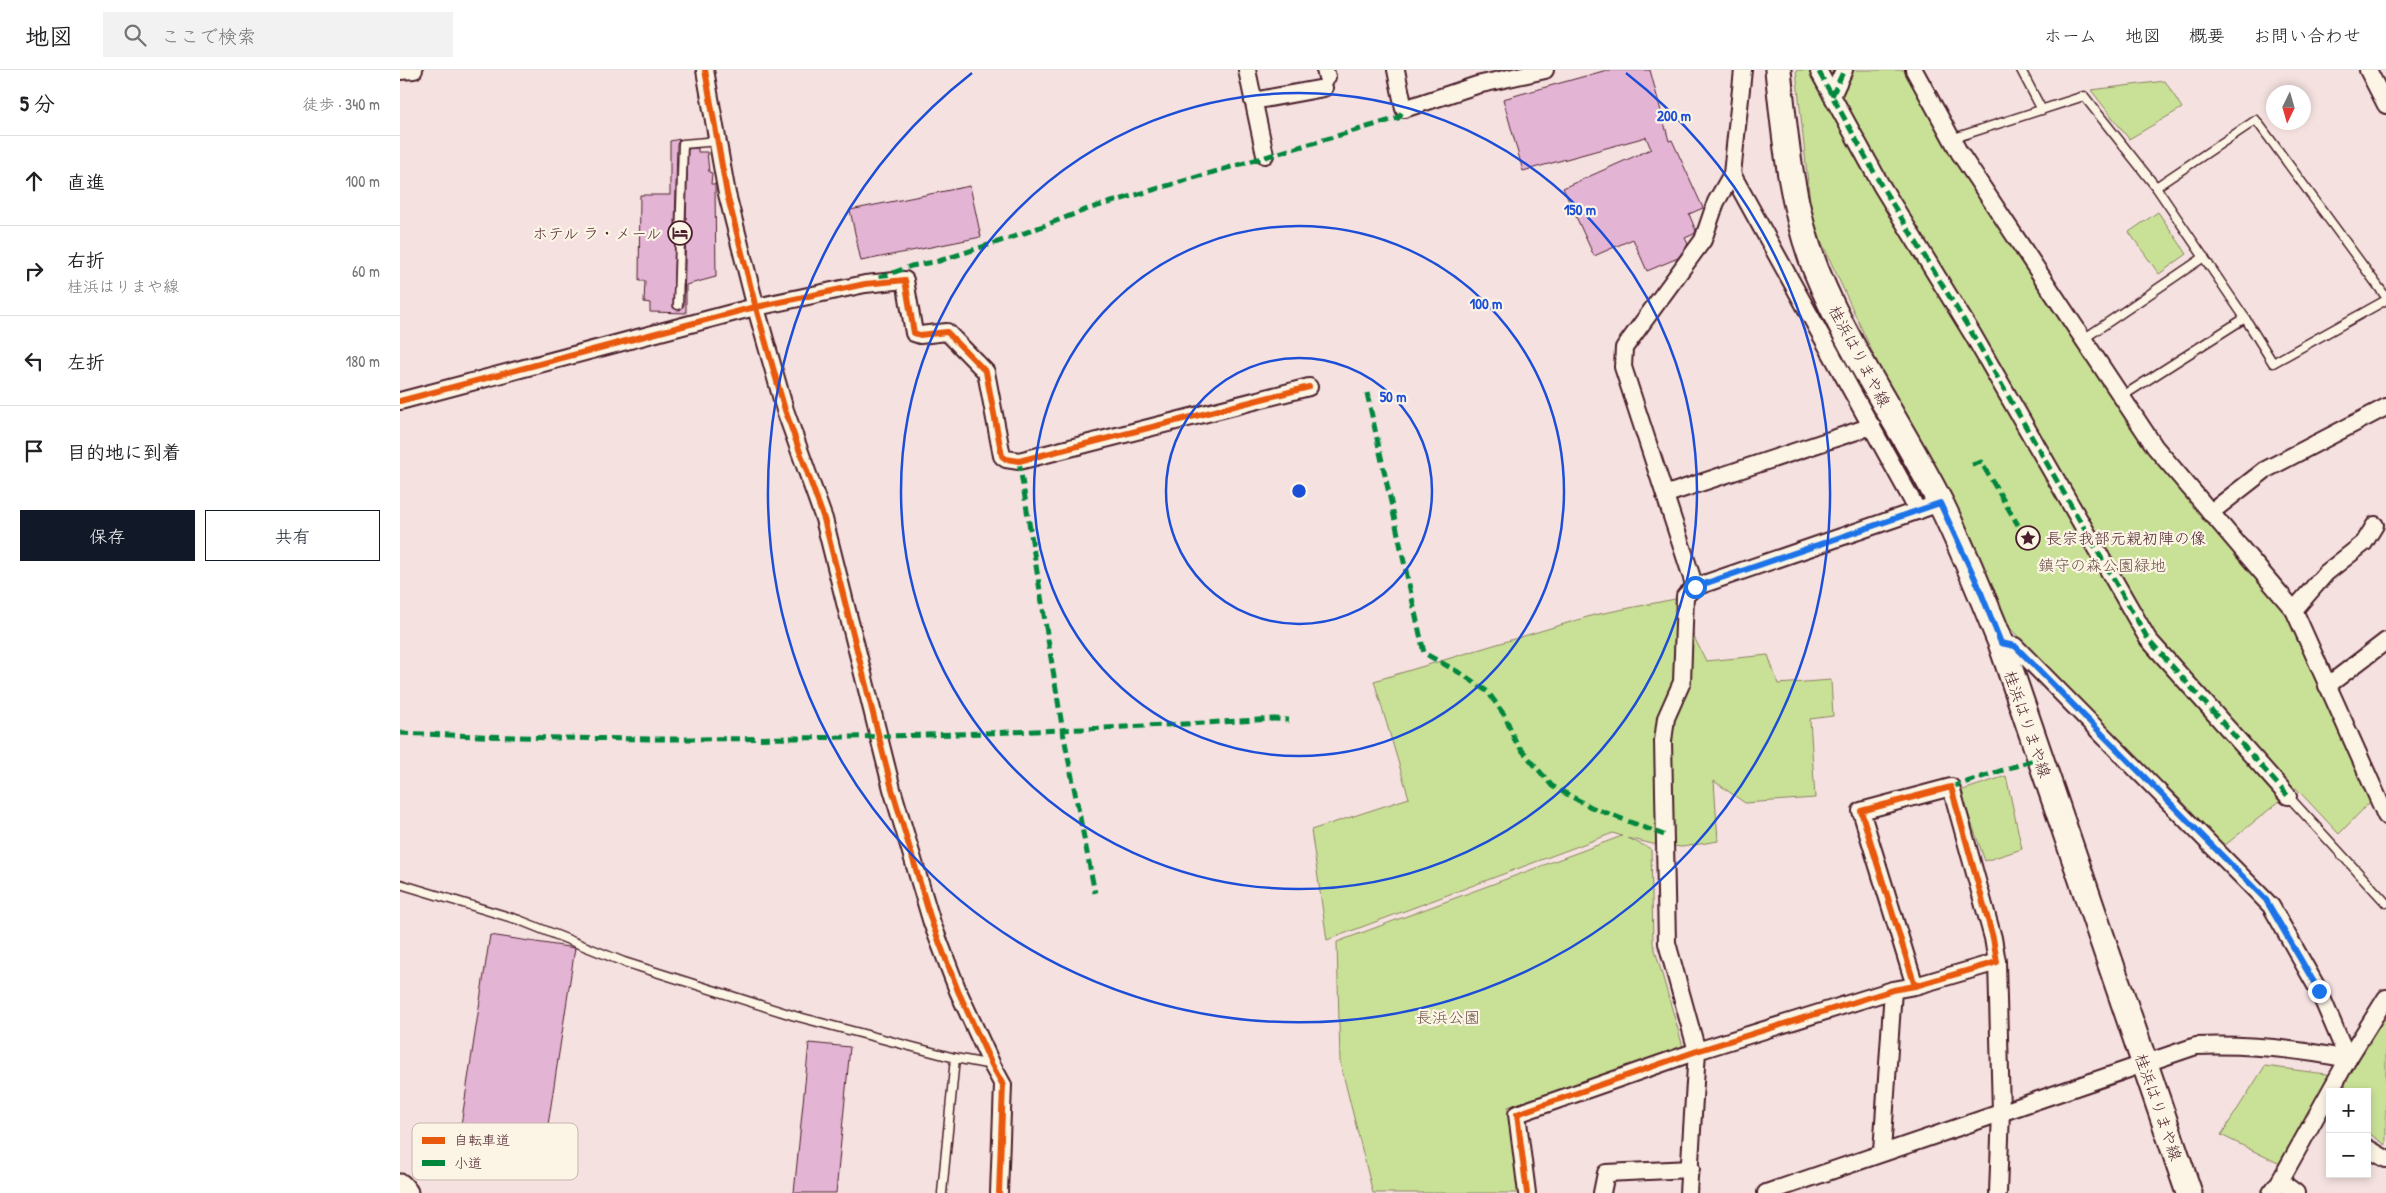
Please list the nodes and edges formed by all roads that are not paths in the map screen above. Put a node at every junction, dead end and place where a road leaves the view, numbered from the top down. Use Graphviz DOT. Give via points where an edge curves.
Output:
graph roads {
  1 [pos="414,70"];
  2 [pos="705,70"];
  3 [pos="1247,70"];
  4 [pos="1396,70"];
  5 [pos="1545,70"];
  6 [pos="1743,70"];
  7 [pos="1778,70"];
  8 [pos="1844,70"];
  9 [pos="1914,70"];
  10 [pos="2021,70"];
  11 [pos="400,71"];
  12 [pos="1819,72"];
  13 [pos="2370,75"];
  14 [pos="1325,78"];
  15 [pos="1476,78"];
  16 [pos="2386,94"];
  17 [pos="1832,96"];
  18 [pos="1254,101"];
  19 [pos="2386,105"];
  20 [pos="2042,110"];
  21 [pos="1951,139"];
  22 [pos="719,141"];
  23 [pos="1265,155"];
  24 [pos="1732,174"];
  25 [pos="2156,187"];
  26 [pos="2204,258"];
  27 [pos="2386,298"];
  28 [pos="678,305"];
  29 [pos="756,308"];
  30 [pos="2245,318"];
  31 [pos="2082,340"];
  32 [pos="1309,387"];
  33 [pos="2120,397"];
  34 [pos="400,401"];
  35 [pos="2386,407"];
  36 [pos="1872,426"];
  37 [pos="1666,494"];
  38 [pos="1929,507"];
  39 [pos="2210,513"];
  40 [pos="2375,525"];
  41 [pos="1695,587"];
  42 [pos="2294,610"];
  43 [pos="2386,641"];
  44 [pos="2001,643"];
  45 [pos="2328,686"];
  46 [pos="2288,796"];
  47 [pos="2386,816"];
  48 [pos="400,884"];
  49 [pos="2386,903"];
  50 [pos="1997,962"];
  51 [pos="1915,986"];
  52 [pos="1893,990"];
  53 [pos="2386,998"];
  54 [pos="1697,1051"];
  55 [pos="955,1058"];
  56 [pos="2348,1059"];
  57 [pos="2143,1064"];
  58 [pos="992,1065"];
  59 [pos="2001,1111"];
  60 [pos="2324,1116"];
  61 [pos="2371,1150"];
  62 [pos="1882,1152"];
  63 [pos="2386,1159"];
  64 [pos="1691,1169"];
  65 [pos="400,1187"];
  66 [pos="2276,1187"];
  67 [pos="405,1193"];
  68 [pos="942,1193"];
  69 [pos="999,1193"];
  70 [pos="1527,1193"];
  71 [pos="1602,1193"];
  72 [pos="1688,1193"];
  73 [pos="1766,1193"];
  74 [pos="1998,1193"];
  75 [pos="2189,1193"];
  76 [pos="2296,1193"];
  1 -- 11 [label="street"];
  2 -- 22 [label="street"];
  3 -- 18 [label="street"];
  4 -- 15 [label="street" via="1404,109"];
  5 -- 15 [label="street"];
  6 -- 24 [label="street"];
  7 -- 38 [label="main road, 桂浜はりまや線" via="1787,157 1800,218 1816,270"];
  8 -- 17 [label="street"];
  9 -- 21 [label="street"];
  10 -- 20 [label="lane"];
  12 -- 17 [label="street"];
  13 -- 16 [label="street"];
  13 -- 19 [label="street"];
  14 -- 18 [label="street"];
  17 -- 46 [label="street" via="2148,639"];
  18 -- 23 [label="street"];
  20 -- 21 [label="lane"];
  20 -- 25 [label="lane" via="2084,96"];
  21 -- 31 [label="street"];
  22 -- 28 [label="lane" via="682,144"];
  22 -- 29 [label="street" via="727,194"];
  24 -- 36 [label="street"];
  24 -- 37 [label="street" via="1716,202 1703,240 1624,348 1623,367"];
  25 -- 26 [label="lane"];
  25 -- 27 [label="lane" via="2256,120"];
  26 -- 30 [label="lane"];
  26 -- 31 [label="lane"];
  27 -- 30 [label="lane" via="2273,363"];
  29 -- 32 [label="street" via="866,284 905,280 914,333 947,332 986,372 1002,456 1019,462"];
  29 -- 34 [label="street"];
  29 -- 58 [label="street" via="782,401 824,519 892,789 932,923 958,991"];
  30 -- 33 [label="lane"];
  31 -- 33 [label="street"];
  33 -- 39 [label="street" via="2154,447"];
  35 -- 39 [label="street" via="2265,470"];
  36 -- 37 [label="street"];
  36 -- 38 [label="street"];
  37 -- 41 [label="street"];
  38 -- 41 [label="street"];
  38 -- 44 [label="main road, 桂浜はりまや線" via="1978,585"];
  39 -- 42 [label="street"];
  40 -- 42 [label="street" via="2364,543 2326,573"];
  41 -- 54 [label="street" via="1685,596 1682,682 1666,718 1663,741 1667,943"];
  42 -- 45 [label="street"];
  43 -- 45 [label="street"];
  44 -- 56 [label="street" via="2015,646 2271,906 2319,991"];
  44 -- 57 [label="main road, 桂浜はりまや線"];
  45 -- 47 [label="street"];
  46 -- 49 [label="lane"];
  48 -- 55 [label="lane" via="519,920 624,962 795,1016"];
  50 -- 51 [label="street"];
  50 -- 51 [label="street" via="1994,938 1951,787 1861,811"];
  50 -- 59 [label="street"];
  51 -- 52 [label="street"];
  52 -- 54 [label="street"];
  52 -- 62 [label="street"];
  53 -- 56 [label="street"];
  54 -- 64 [label="street"];
  54 -- 70 [label="street" via="1517,1114"];
  55 -- 58 [label="lane"];
  55 -- 68 [label="lane"];
  56 -- 57 [label="street" via="2305,1050 2225,1045 2196,1046"];
  56 -- 60 [label="street"];
  57 -- 59 [label="street"];
  57 -- 75 [label="main road, 桂浜はりまや線"];
  58 -- 69 [label="street" via="1003,1085"];
  59 -- 62 [label="street"];
  59 -- 74 [label="street"];
  60 -- 66 [label="street"];
  61 -- 63 [label="street"];
  62 -- 73 [label="street"];
  64 -- 71 [label="street" via="1606,1173"];
  64 -- 72 [label="street"];
  65 -- 67 [label="main road"];
  66 -- 76 [label="street"];
}
